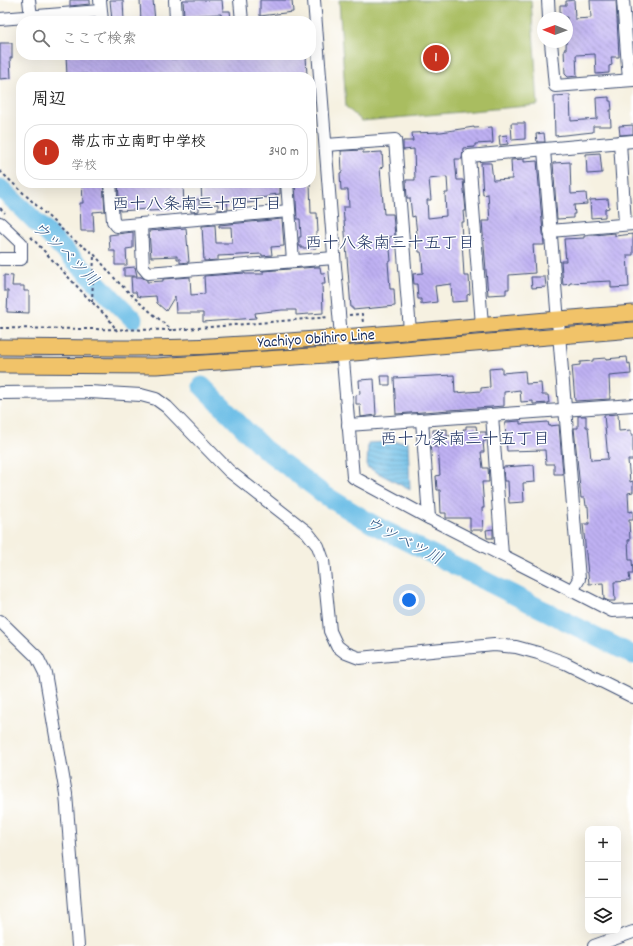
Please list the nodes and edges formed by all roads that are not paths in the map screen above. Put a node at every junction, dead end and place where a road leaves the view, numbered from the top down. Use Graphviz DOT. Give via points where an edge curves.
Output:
graph roads {
  1 [pos="29,0"];
  2 [pos="175,0"];
  3 [pos="240,0"];
  4 [pos="314,0"];
  5 [pos="548,0"];
  6 [pos="623,0"];
  7 [pos="101,11"];
  8 [pos="549,12"];
  9 [pos="629,14"];
  10 [pos="31,16"];
  11 [pos="43,16"];
  12 [pos="176,16"];
  13 [pos="242,16"];
  14 [pos="314,16"];
  15 [pos="16,18"];
  16 [pos="0,19"];
  17 [pos="552,48"];
  18 [pos="316,60"];
  19 [pos="316,72"];
  20 [pos="316,73"];
  21 [pos="631,80"];
  22 [pos="317,99"];
  23 [pos="633,141"];
  24 [pos="620,142"];
  25 [pos="326,145"];
  26 [pos="544,150"];
  27 [pos="110,188"];
  28 [pos="287,188"];
  29 [pos="289,211"];
  30 [pos="5,220"];
  31 [pos="141,224"];
  32 [pos="629,224"];
  33 [pos="550,230"];
  34 [pos="334,258"];
  35 [pos="0,259"];
  36 [pos="293,261"];
  37 [pos="633,313"];
  38 [pos="557,319"];
  39 [pos="482,325"];
  40 [pos="633,330"];
  41 [pos="410,331"];
  42 [pos="341,336"];
  43 [pos="559,336"];
  44 [pos="0,347"];
  45 [pos="342,354"];
  46 [pos="0,365"];
  47 [pos="0,392"];
  48 [pos="633,404"];
  49 [pos="565,410"];
  50 [pos="492,415"];
  51 [pos="422,420"];
  52 [pos="348,425"];
  53 [pos="429,518"];
  54 [pos="502,555"];
  55 [pos="572,591"];
  56 [pos="633,610"];
  57 [pos="0,621"];
  58 [pos="633,697"];
  59 [pos="633,932"];
  60 [pos="78,946"];
  61 [pos="594,946"];
  1 -- 10 [label="street"];
  2 -- 12 [label="street"];
  3 -- 13 [label="street"];
  4 -- 14 [label="street"];
  5 -- 8 [label="street"];
  6 -- 9 [label="street"];
  7 -- 11 [label="street"];
  9 -- 21 [label="street"];
  15 -- 16 [label="street"];
  17 -- 21 [label="street" via="555,86"];
  18 -- 19 [label="street"];
  20 -- 22 [label="street"];
  22 -- 25 [label="street"];
  23 -- 24 [label="street"];
  24 -- 26 [label="street"];
  24 -- 32 [label="street"];
  25 -- 34 [label="street"];
  25 -- 41 [label="street" via="395,140"];
  26 -- 33 [label="street"];
  26 -- 39 [label="street" via="469,156"];
  27 -- 31 [label="street" via="113,221 117,226"];
  28 -- 29 [label="street"];
  29 -- 31 [label="street"];
  29 -- 36 [label="street"];
  30 -- 35 [label="street" via="21,243 21,259"];
  31 -- 36 [label="street" via="143,267 148,272"];
  32 -- 33 [label="street"];
  33 -- 38 [label="street"];
  34 -- 36 [label="street"];
  34 -- 42 [label="street"];
  37 -- 38 [label="main road, Yachiyo Obihiro Line"];
  38 -- 39 [label="main road, Yachiyo Obihiro Line"];
  38 -- 43 [label="street"];
  39 -- 41 [label="main road, Yachiyo Obihiro Line"];
  40 -- 43 [label="main road, Yachiyo Obihiro Line"];
  41 -- 42 [label="main road, Yachiyo Obihiro Line"];
  42 -- 44 [label="main road, Yachiyo Obihiro Line" via="210,346"];
  42 -- 45 [label="street"];
  43 -- 45 [label="main road, Yachiyo Obihiro Line"];
  43 -- 49 [label="street"];
  45 -- 46 [label="main road, Yachiyo Obihiro Line" via="156,366"];
  45 -- 52 [label="street"];
  47 -- 58 [label="street" via="141,395 156,399 167,407 229,471 307,532 318,546 322,560 330,631 337,646 346,653 359,658 494,645 516,647 538,652 565,663"];
  48 -- 49 [label="street"];
  49 -- 50 [label="street"];
  49 -- 55 [label="street" via="579,579"];
  50 -- 51 [label="street"];
  50 -- 54 [label="street"];
  51 -- 52 [label="street"];
  51 -- 53 [label="street"];
  52 -- 53 [label="street" via="353,477"];
  53 -- 54 [label="street"];
  54 -- 55 [label="street"];
  55 -- 56 [label="street" via="612,612"];
  57 -- 60 [label="street" via="37,657 45,673 66,794"];
  59 -- 61 [label="street"];
}
